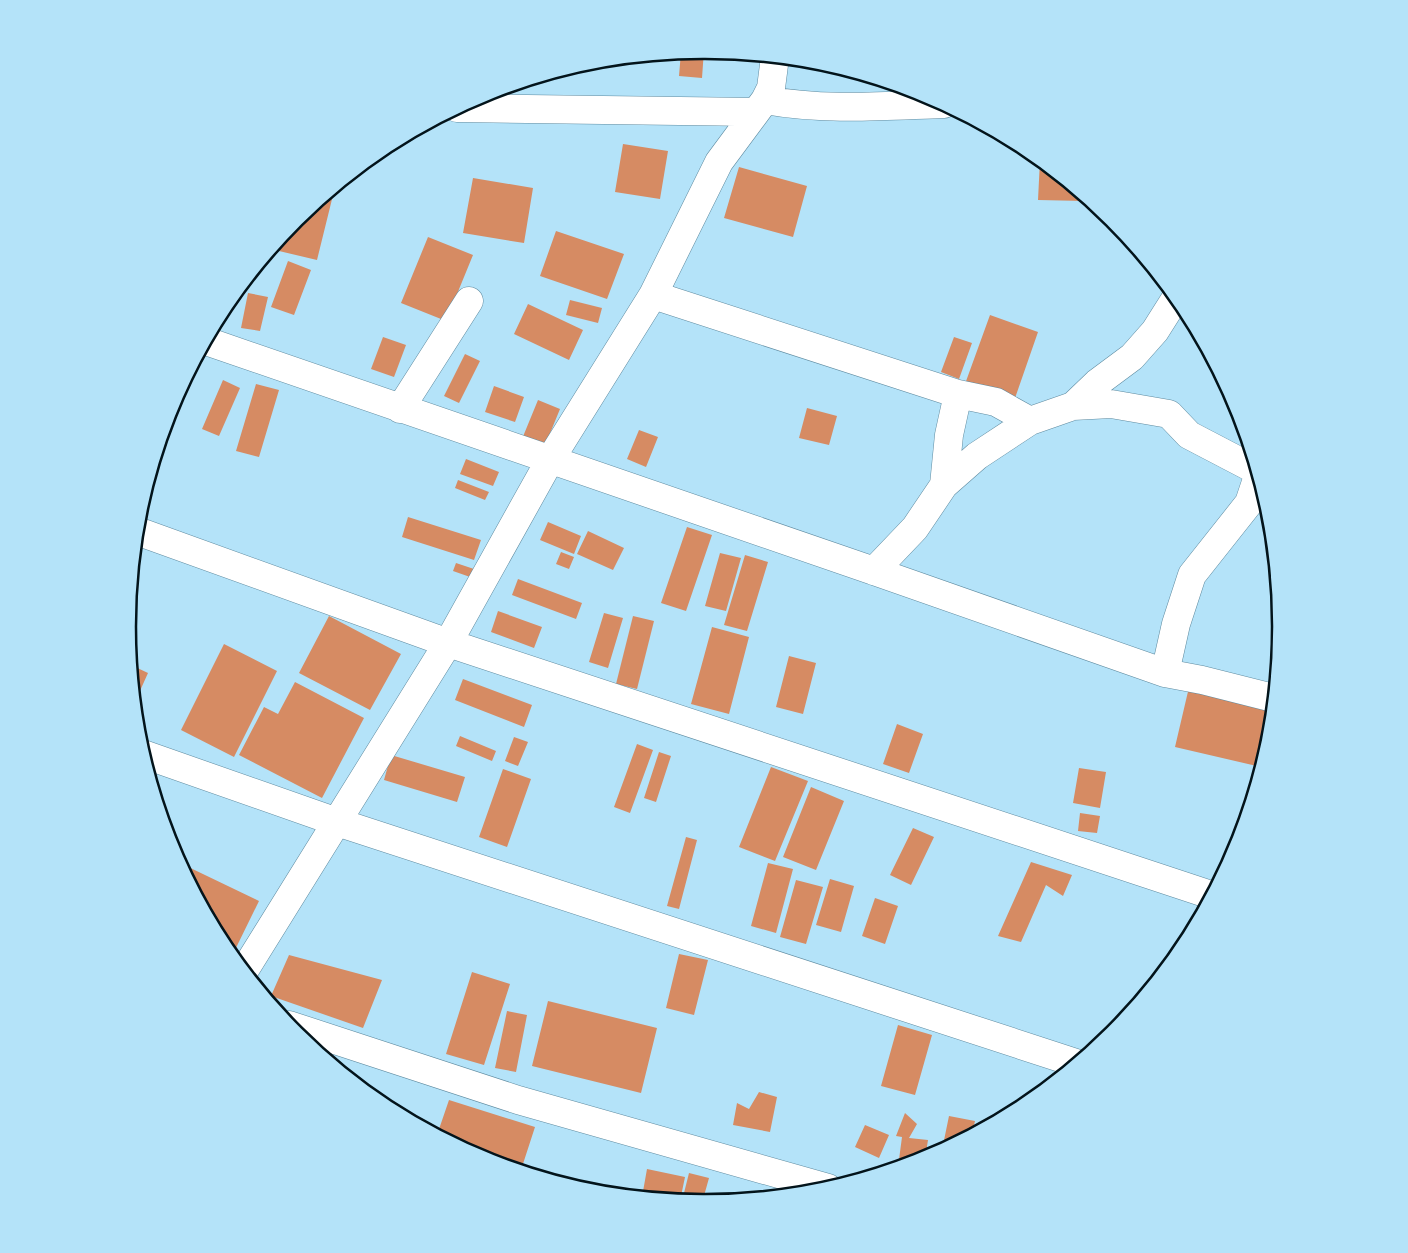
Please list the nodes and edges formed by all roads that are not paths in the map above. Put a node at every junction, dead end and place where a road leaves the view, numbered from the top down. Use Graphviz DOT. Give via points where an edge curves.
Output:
graph roads {
  1 [pos="774,64"];
  2 [pos="927,105"];
  3 [pos="761,106"];
  4 [pos="474,108"];
  5 [pos="653,294"];
  6 [pos="469,301"];
  7 [pos="1171,305"];
  8 [pos="212,343"];
  9 [pos="958,394"];
  10 [pos="1073,406"];
  11 [pos="400,409"];
  12 [pos="1030,421"];
  13 [pos="550,460"];
  14 [pos="1248,466"];
  15 [pos="944,485"];
  16 [pos="1254,488"];
  17 [pos="144,534"];
  18 [pos="874,571"];
  19 [pos="448,643"];
  20 [pos="1165,673"];
  21 [pos="1268,696"];
  22 [pos="152,757"];
  23 [pos="337,822"];
  24 [pos="1205,893"];
  25 [pos="248,964"];
  26 [pos="306,1030"];
  27 [pos="1069,1061"];
  28 [pos="812,1183"];
  1 -- 3 [label="street" via="771,88"];
  2 -- 3 [label="street" via="838,108"];
  3 -- 4 [label="street"];
  3 -- 5 [label="street" via="720,162"];
  5 -- 9 [label="street"];
  5 -- 13 [label="street"];
  6 -- 11 [label="street"];
  7 -- 10 [label="street" via="1132,358 1097,383"];
  8 -- 11 [label="street"];
  9 -- 12 [label="street" via="996,402"];
  9 -- 15 [label="street" via="949,435"];
  10 -- 12 [label="street"];
  10 -- 14 [label="street" via="1111,404 1170,414 1189,435"];
  11 -- 13 [label="street"];
  12 -- 15 [label="street" via="977,456"];
  13 -- 18 [label="street"];
  13 -- 19 [label="street"];
  15 -- 18 [label="street" via="915,528"];
  16 -- 20 [label="street" via="1249,503 1192,575"];
  17 -- 19 [label="street"];
  18 -- 20 [label="street"];
  19 -- 23 [label="street"];
  19 -- 24 [label="street"];
  20 -- 21 [label="street"];
  22 -- 23 [label="street"];
  23 -- 25 [label="street"];
  23 -- 27 [label="street"];
  26 -- 28 [label="street" via="518,1100"];
}
